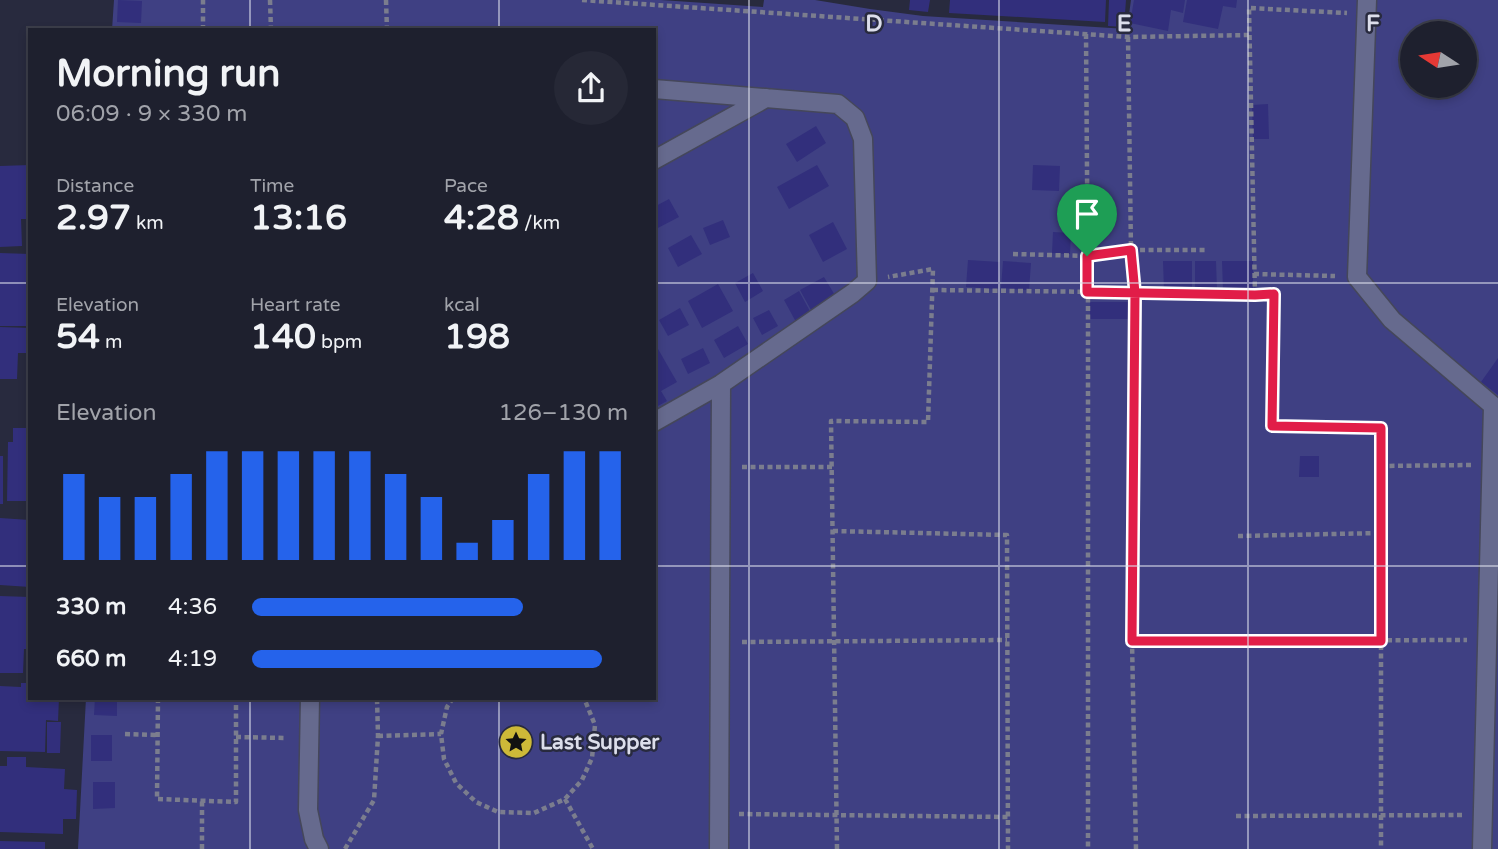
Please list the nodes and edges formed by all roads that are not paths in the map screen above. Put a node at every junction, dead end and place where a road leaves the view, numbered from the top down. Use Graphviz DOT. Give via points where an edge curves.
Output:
graph roads {
  1 [pos="1367,7"];
  2 [pos="656,89"];
  3 [pos="766,98"];
  4 [pos="656,159"];
  5 [pos="721,384"];
  6 [pos="1496,408"];
  7 [pos="656,421"];
  8 [pos="310,700"];
  9 [pos="319,849"];
  10 [pos="719,849"];
  11 [pos="1482,849"];
  1 -- 6 [label="lane" via="1357,277 1392,320"];
  2 -- 3 [label="lane"];
  3 -- 4 [label="lane"];
  3 -- 5 [label="lane" via="838,104 855,118 863,139 867,281"];
  5 -- 7 [label="lane"];
  5 -- 10 [label="lane"];
  6 -- 11 [label="lane"];
  8 -- 9 [label="lane" via="308,810"];
}
